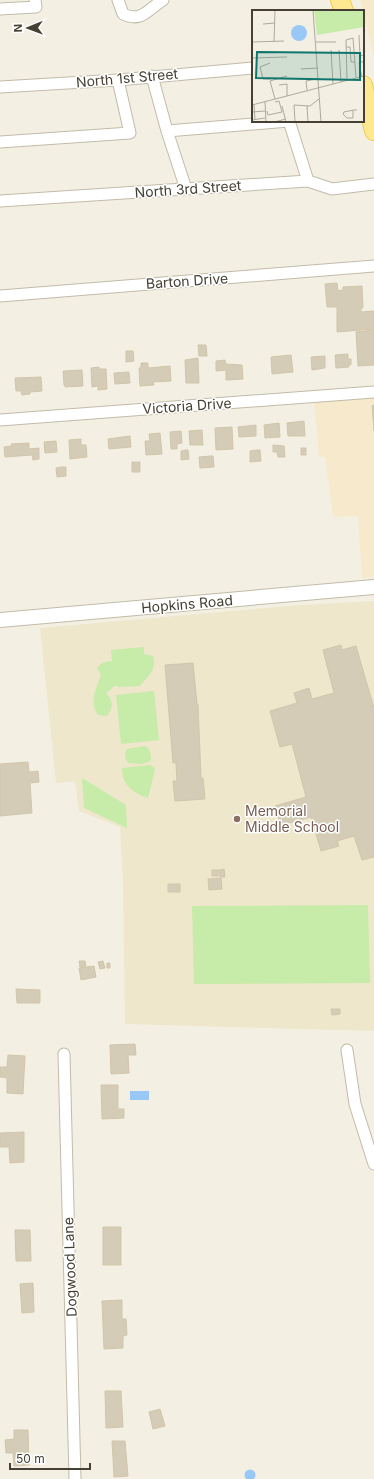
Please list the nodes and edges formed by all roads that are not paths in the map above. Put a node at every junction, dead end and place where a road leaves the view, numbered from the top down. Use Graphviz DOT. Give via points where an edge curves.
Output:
graph roads {
  1 [pos="35,0"];
  2 [pos="118,0"];
  3 [pos="163,0"];
  4 [pos="340,0"];
  5 [pos="0,9"];
  6 [pos="344,10"];
  7 [pos="252,68"];
  8 [pos="152,76"];
  9 [pos="118,80"];
  10 [pos="0,87"];
  11 [pos="364,89"];
  12 [pos="277,122"];
  13 [pos="289,122"];
  14 [pos="167,131"];
  15 [pos="374,131"];
  16 [pos="0,142"];
  17 [pos="308,181"];
  18 [pos="374,184"];
  19 [pos="186,189"];
  20 [pos="0,201"];
  21 [pos="374,266"];
  22 [pos="0,296"];
  23 [pos="374,392"];
  24 [pos="0,420"];
  25 [pos="374,587"];
  26 [pos="0,620"];
  27 [pos="347,1050"];
  28 [pos="64,1054"];
  29 [pos="374,1164"];
  30 [pos="75,1479"];
  1 -- 5 [label="street" via="36,7"];
  2 -- 3 [label="street" via="123,14 131,18 142,16"];
  4 -- 6 [label="main road"];
  7 -- 8 [label="street, North 1st Street"];
  8 -- 9 [label="street, North 1st Street"];
  8 -- 14 [label="street"];
  9 -- 10 [label="street, North 1st Street"];
  9 -- 16 [label="street" via="130,133"];
  11 -- 15 [label="main road"];
  12 -- 14 [label="street"];
  13 -- 17 [label="street"];
  14 -- 19 [label="street"];
  17 -- 18 [label="street, North 3rd Street" via="332,189"];
  17 -- 19 [label="street, North 3rd Street"];
  19 -- 20 [label="street, North 3rd Street"];
  21 -- 22 [label="street, Barton Drive"];
  23 -- 24 [label="street, Victoria Drive"];
  25 -- 26 [label="street, Hopkins Road"];
  27 -- 29 [label="street" via="355,1104"];
  28 -- 30 [label="street, Dogwood Lane"];
}
